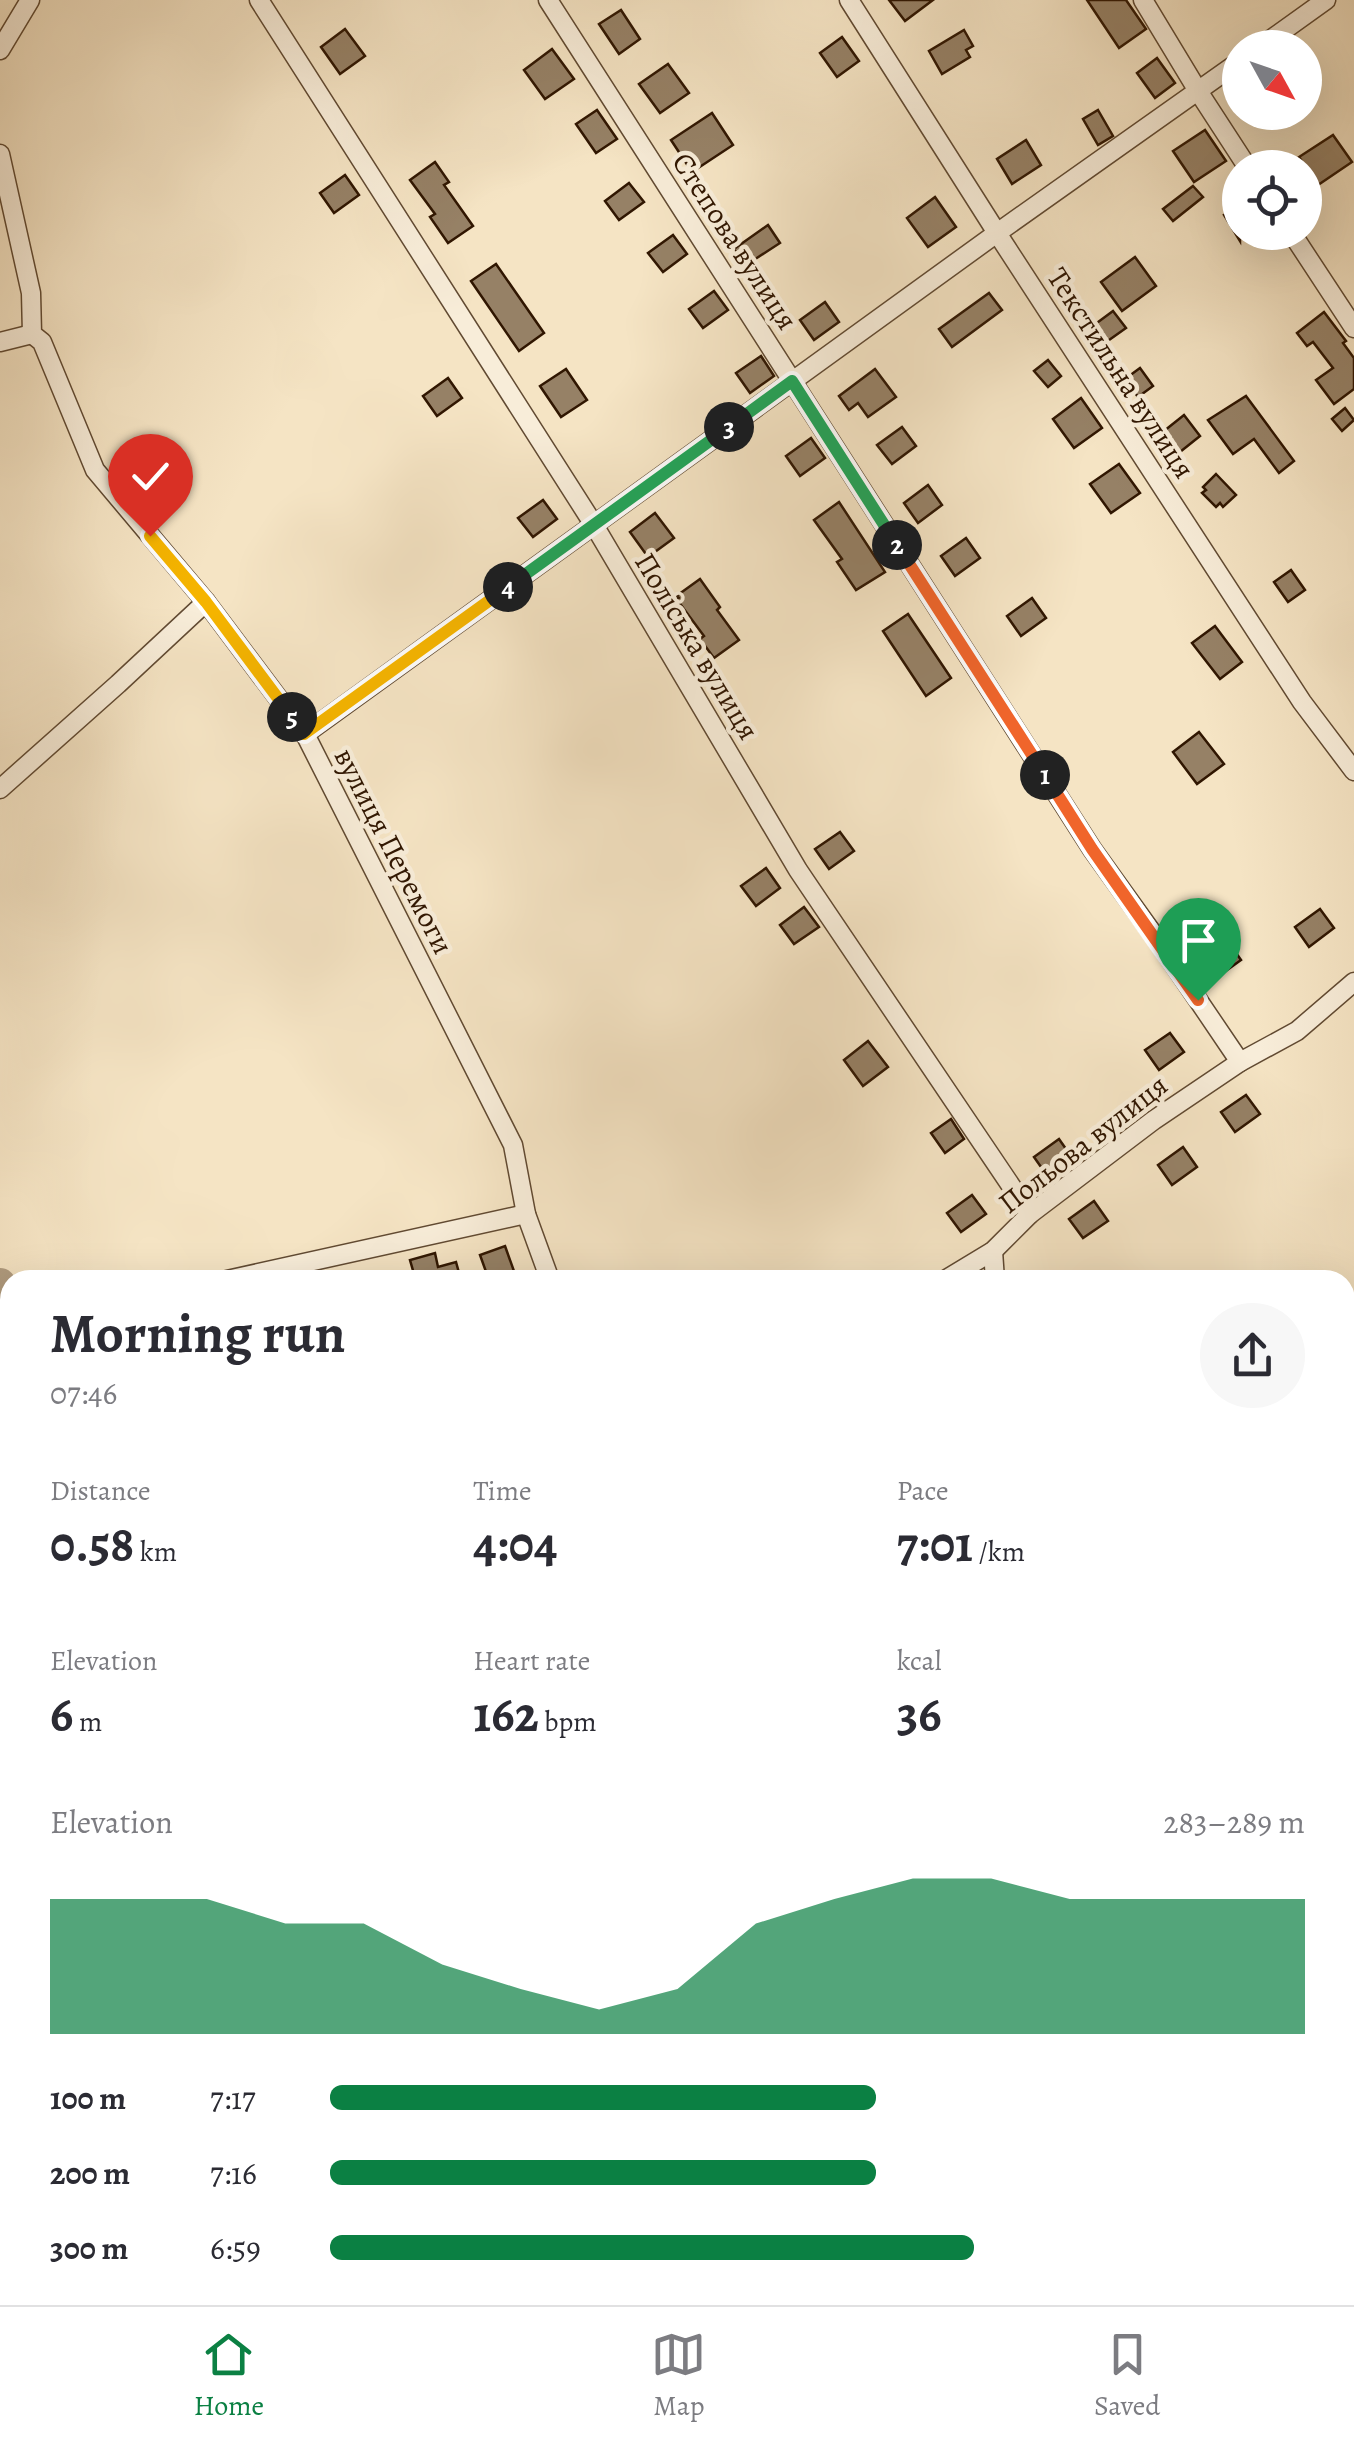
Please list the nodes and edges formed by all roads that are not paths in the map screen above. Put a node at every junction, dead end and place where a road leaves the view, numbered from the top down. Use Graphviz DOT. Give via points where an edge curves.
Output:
graph roads {
  1 [pos="30,0"];
  2 [pos="259,0"];
  3 [pos="548,0"];
  4 [pos="849,0"];
  5 [pos="1143,0"];
  6 [pos="1326,0"];
  7 [pos="1284,30"];
  8 [pos="0,50"];
  9 [pos="1222,74"];
  10 [pos="1198,91"];
  11 [pos="1236,150"];
  12 [pos="0,154"];
  13 [pos="997,233"];
  14 [pos="1303,250"];
  15 [pos="1354,328"];
  16 [pos="32,334"];
  17 [pos="0,342"];
  18 [pos="792,381"];
  19 [pos="594,525"];
  20 [pos="206,602"];
  21 [pos="304,734"];
  22 [pos="1354,771"];
  23 [pos="0,789"];
  24 [pos="1354,982"];
  25 [pos="1240,1062"];
  26 [pos="526,1214"];
  27 [pos="1030,1214"];
  28 [pos="992,1252"];
  29 [pos="272,1270"];
  30 [pos="546,1270"];
  31 [pos="961,1270"];
  32 [pos="993,1270"];
  1 -- 8 [label="street"];
  2 -- 19 [label="street, Поліська вулиця"];
  3 -- 18 [label="street, Степова вулиця"];
  4 -- 13 [label="street, Текстильна вулиця"];
  5 -- 10 [label="street"];
  6 -- 7 [label="street"];
  9 -- 10 [label="street"];
  10 -- 11 [label="street"];
  10 -- 13 [label="street"];
  12 -- 16 [label="street, вулиця Перемоги" via="31,293"];
  13 -- 18 [label="street"];
  13 -- 22 [label="street, Текстильна вулиця" via="1302,702"];
  14 -- 15 [label="street"];
  16 -- 17 [label="street"];
  16 -- 20 [label="street, вулиця Перемоги" via="42,342 95,470"];
  18 -- 19 [label="street"];
  18 -- 25 [label="street, Степова вулиця" via="1092,849"];
  19 -- 21 [label="street"];
  19 -- 27 [label="street, Поліська вулиця" via="798,870"];
  20 -- 21 [label="street, вулиця Перемоги"];
  20 -- 23 [label="street"];
  21 -- 26 [label="street, вулиця Перемоги" via="513,1146"];
  24 -- 25 [label="street, Польова вулиця" via="1297,1031"];
  25 -- 27 [label="street, Польова вулиця"];
  26 -- 29 [label="street"];
  26 -- 30 [label="street, вулиця Перемоги"];
  27 -- 28 [label="street, Польова вулиця"];
  28 -- 31 [label="street, Польова вулиця"];
  28 -- 32 [label="street"];
}
